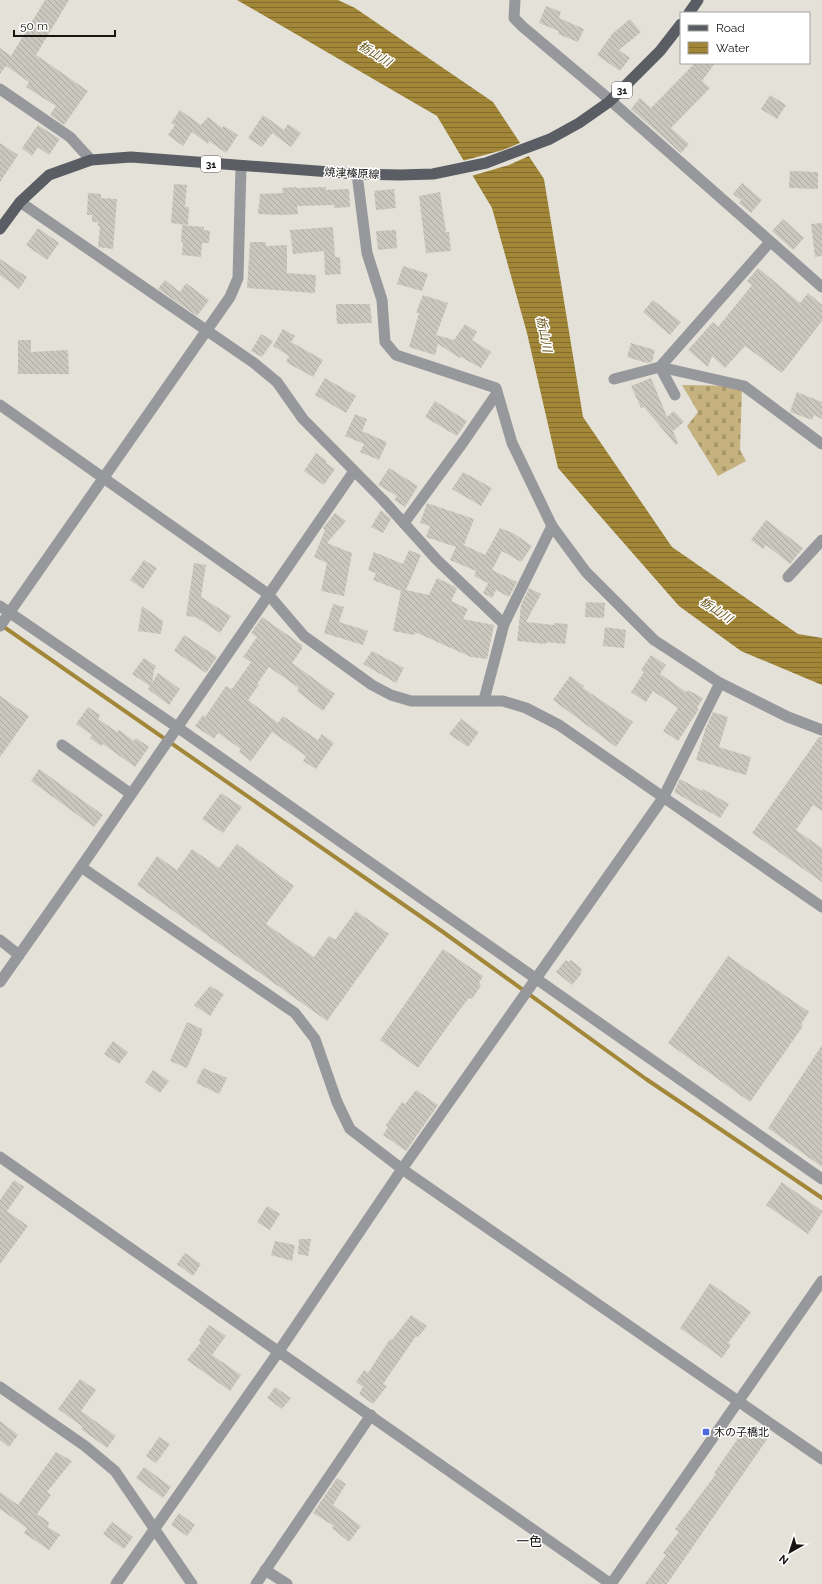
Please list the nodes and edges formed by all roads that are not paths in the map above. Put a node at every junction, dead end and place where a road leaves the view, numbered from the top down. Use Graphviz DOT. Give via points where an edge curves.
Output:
graph roads {
  1 [pos="515,0"];
  2 [pos="698,0"];
  3 [pos="690,12"];
  4 [pos="680,25"];
  5 [pos="0,89"];
  6 [pos="609,102"];
  7 [pos="91,160"];
  8 [pos="241,166"];
  9 [pos="357,174"];
  10 [pos="20,202"];
  11 [pos="0,229"];
  12 [pos="770,242"];
  13 [pos="822,287"];
  14 [pos="206,330"];
  15 [pos="660,367"];
  16 [pos="614,380"];
  17 [pos="497,393"];
  18 [pos="675,395"];
  19 [pos="0,405"];
  20 [pos="822,444"];
  21 [pos="354,471"];
  22 [pos="103,477"];
  23 [pos="404,523"];
  24 [pos="552,526"];
  25 [pos="822,540"];
  26 [pos="788,577"];
  27 [pos="268,594"];
  28 [pos="5,609"];
  29 [pos="504,624"];
  30 [pos="0,626"];
  31 [pos="720,683"];
  32 [pos="484,700"];
  33 [pos="176,727"];
  34 [pos="822,730"];
  35 [pos="62,745"];
  36 [pos="131,794"];
  37 [pos="663,798"];
  38 [pos="81,867"];
  39 [pos="822,907"];
  40 [pos="0,940"];
  41 [pos="19,955"];
  42 [pos="0,982"];
  43 [pos="534,983"];
  44 [pos="0,1157"];
  45 [pos="402,1169"];
  46 [pos="822,1179"];
  47 [pos="822,1281"];
  48 [pos="279,1351"];
  49 [pos="0,1387"];
  50 [pos="740,1400"];
  51 [pos="371,1415"];
  52 [pos="822,1458"];
  53 [pos="155,1529"];
  54 [pos="265,1570"];
  55 [pos="116,1584"];
  56 [pos="192,1584"];
  57 [pos="256,1584"];
  58 [pos="287,1584"];
  59 [pos="611,1584"];
  1 -- 6 [label="street" via="514,18"];
  2 -- 3 [label="main road"];
  4 -- 6 [label="main road, 焼津榛原線 / 31" via="660,51"];
  5 -- 7 [label="street" via="70,137"];
  6 -- 9 [label="main road, 焼津榛原線 / 31" via="550,139 486,163 433,174"];
  6 -- 12 [label="street"];
  7 -- 8 [label="main road, 焼津榛原線 / 31" via="131,158"];
  7 -- 10 [label="main road, 焼津榛原線 / 31" via="49,175"];
  8 -- 9 [label="main road, 焼津榛原線 / 31"];
  8 -- 14 [label="street" via="238,278 230,297"];
  9 -- 17 [label="street" via="367,253 382,300 385,342 396,355 496,388"];
  10 -- 11 [label="main road, 焼津榛原線 / 31"];
  10 -- 14 [label="street"];
  12 -- 13 [label="street"];
  12 -- 15 [label="street"];
  14 -- 21 [label="street" via="277,382 303,419"];
  14 -- 22 [label="street"];
  15 -- 16 [label="street"];
  15 -- 18 [label="street"];
  15 -- 20 [label="street" via="744,386"];
  17 -- 23 [label="street"];
  17 -- 24 [label="street" via="512,443"];
  19 -- 22 [label="street"];
  21 -- 23 [label="street"];
  21 -- 27 [label="street"];
  22 -- 27 [label="street"];
  22 -- 28 [label="street"];
  23 -- 29 [label="street" via="437,560"];
  24 -- 29 [label="street"];
  24 -- 31 [label="street" via="586,572 654,640"];
  25 -- 26 [label="street"];
  27 -- 32 [label="street" via="304,636 372,685 391,695 411,701"];
  27 -- 33 [label="street"];
  28 -- 30 [label="street"];
  28 -- 33 [label="street"];
  29 -- 32 [label="street"];
  31 -- 34 [label="street" via="788,717"];
  31 -- 37 [label="street"];
  32 -- 37 [label="street" via="503,701 526,708 560,725"];
  33 -- 36 [label="street"];
  33 -- 43 [label="street"];
  35 -- 36 [label="street"];
  36 -- 38 [label="street"];
  37 -- 39 [label="street"];
  37 -- 43 [label="street"];
  38 -- 41 [label="street"];
  38 -- 45 [label="street" via="295,1013 315,1039 337,1102 350,1129"];
  40 -- 41 [label="street"];
  41 -- 42 [label="street"];
  43 -- 45 [label="street"];
  43 -- 46 [label="street"];
  44 -- 48 [label="street"];
  45 -- 48 [label="street"];
  45 -- 50 [label="street"];
  47 -- 50 [label="street"];
  48 -- 51 [label="street"];
  48 -- 53 [label="street"];
  49 -- 53 [label="street" via="85,1446 115,1471"];
  50 -- 52 [label="street"];
  50 -- 59 [label="street"];
  51 -- 54 [label="street"];
  51 -- 59 [label="street"];
  53 -- 55 [label="street"];
  53 -- 56 [label="street"];
  54 -- 57 [label="street"];
  54 -- 58 [label="street"];
}
